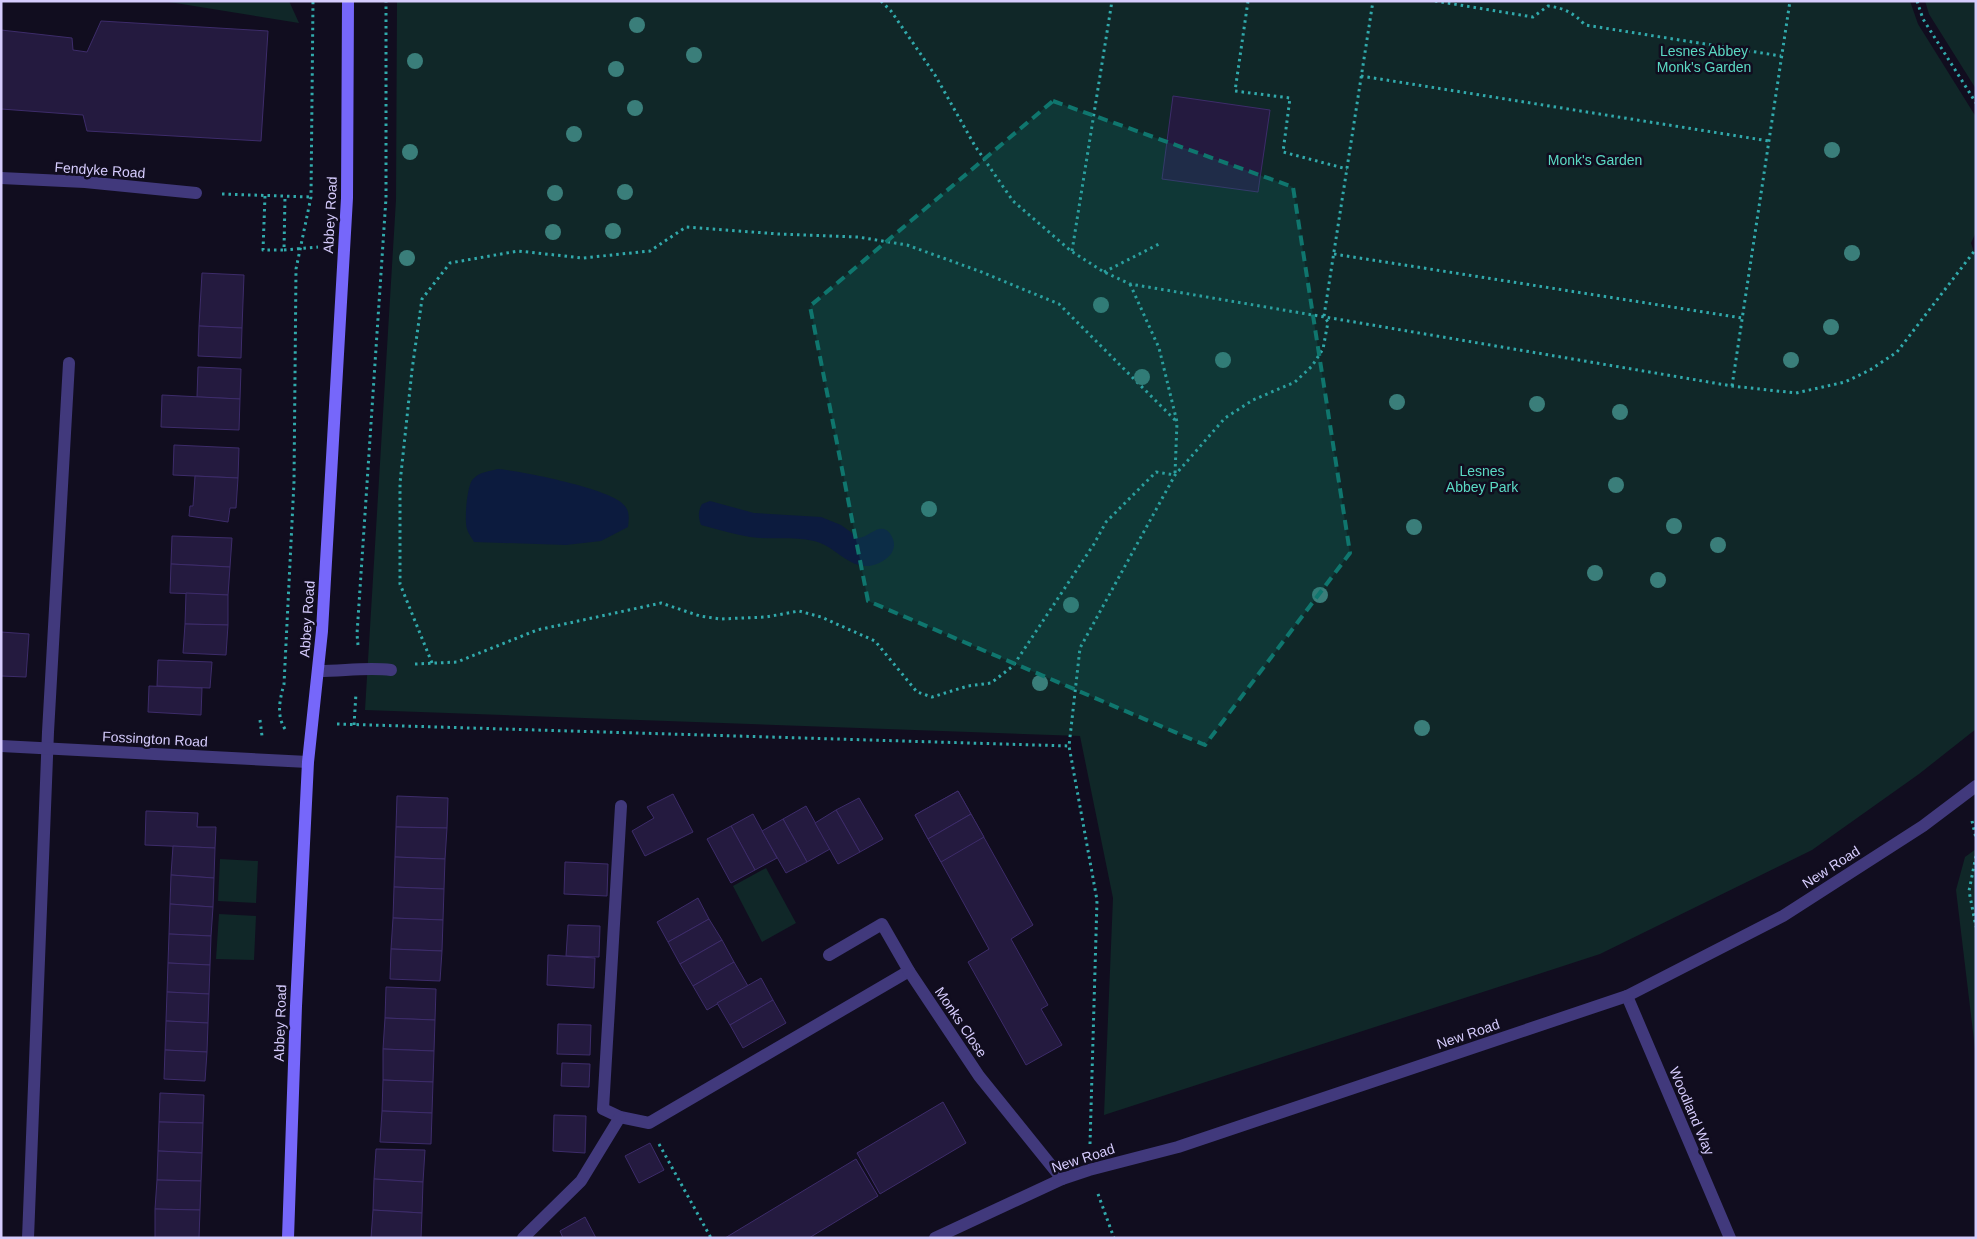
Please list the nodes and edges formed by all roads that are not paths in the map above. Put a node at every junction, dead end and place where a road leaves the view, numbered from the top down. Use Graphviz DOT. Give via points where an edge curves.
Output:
graph roads {
  1 [pos="348,1"];
  2 [pos="1,178"];
  3 [pos="196,193"];
  4 [pos="69,363"];
  5 [pos="391,670"];
  6 [pos="319,671"];
  7 [pos="1,746"];
  8 [pos="48,748"];
  9 [pos="308,762"];
  10 [pos="1976,786"];
  11 [pos="620,806"];
  12 [pos="829,955"];
  13 [pos="909,971"];
  14 [pos="1626,996"];
  15 [pos="620,1117"];
  16 [pos="1062,1179"];
  17 [pos="28,1238"];
  18 [pos="288,1238"];
  19 [pos="523,1238"];
  20 [pos="936,1238"];
  21 [pos="1730,1238"];
  1 -- 6 [label="main road, Abbey Road" via="347,198"];
  2 -- 3 [label="street, Fendyke Road"];
  4 -- 8 [label="street"];
  5 -- 6 [label="street"];
  6 -- 9 [label="main road, Abbey Road"];
  7 -- 8 [label="street, Fossington Road"];
  8 -- 9 [label="street, Fossington Road"];
  8 -- 17 [label="street"];
  9 -- 18 [label="main road, Abbey Road"];
  10 -- 14 [label="street, New Road" via="1923,826 1783,916"];
  11 -- 15 [label="street" via="603,1108"];
  12 -- 13 [label="street, Monks Close" via="882,924"];
  13 -- 15 [label="street" via="649,1123"];
  13 -- 16 [label="street, Monks Close" via="979,1076"];
  14 -- 16 [label="street, New Road" via="1178,1147"];
  14 -- 21 [label="street, Woodland Way"];
  15 -- 19 [label="street" via="581,1181"];
  16 -- 20 [label="street, New Road"];
}
